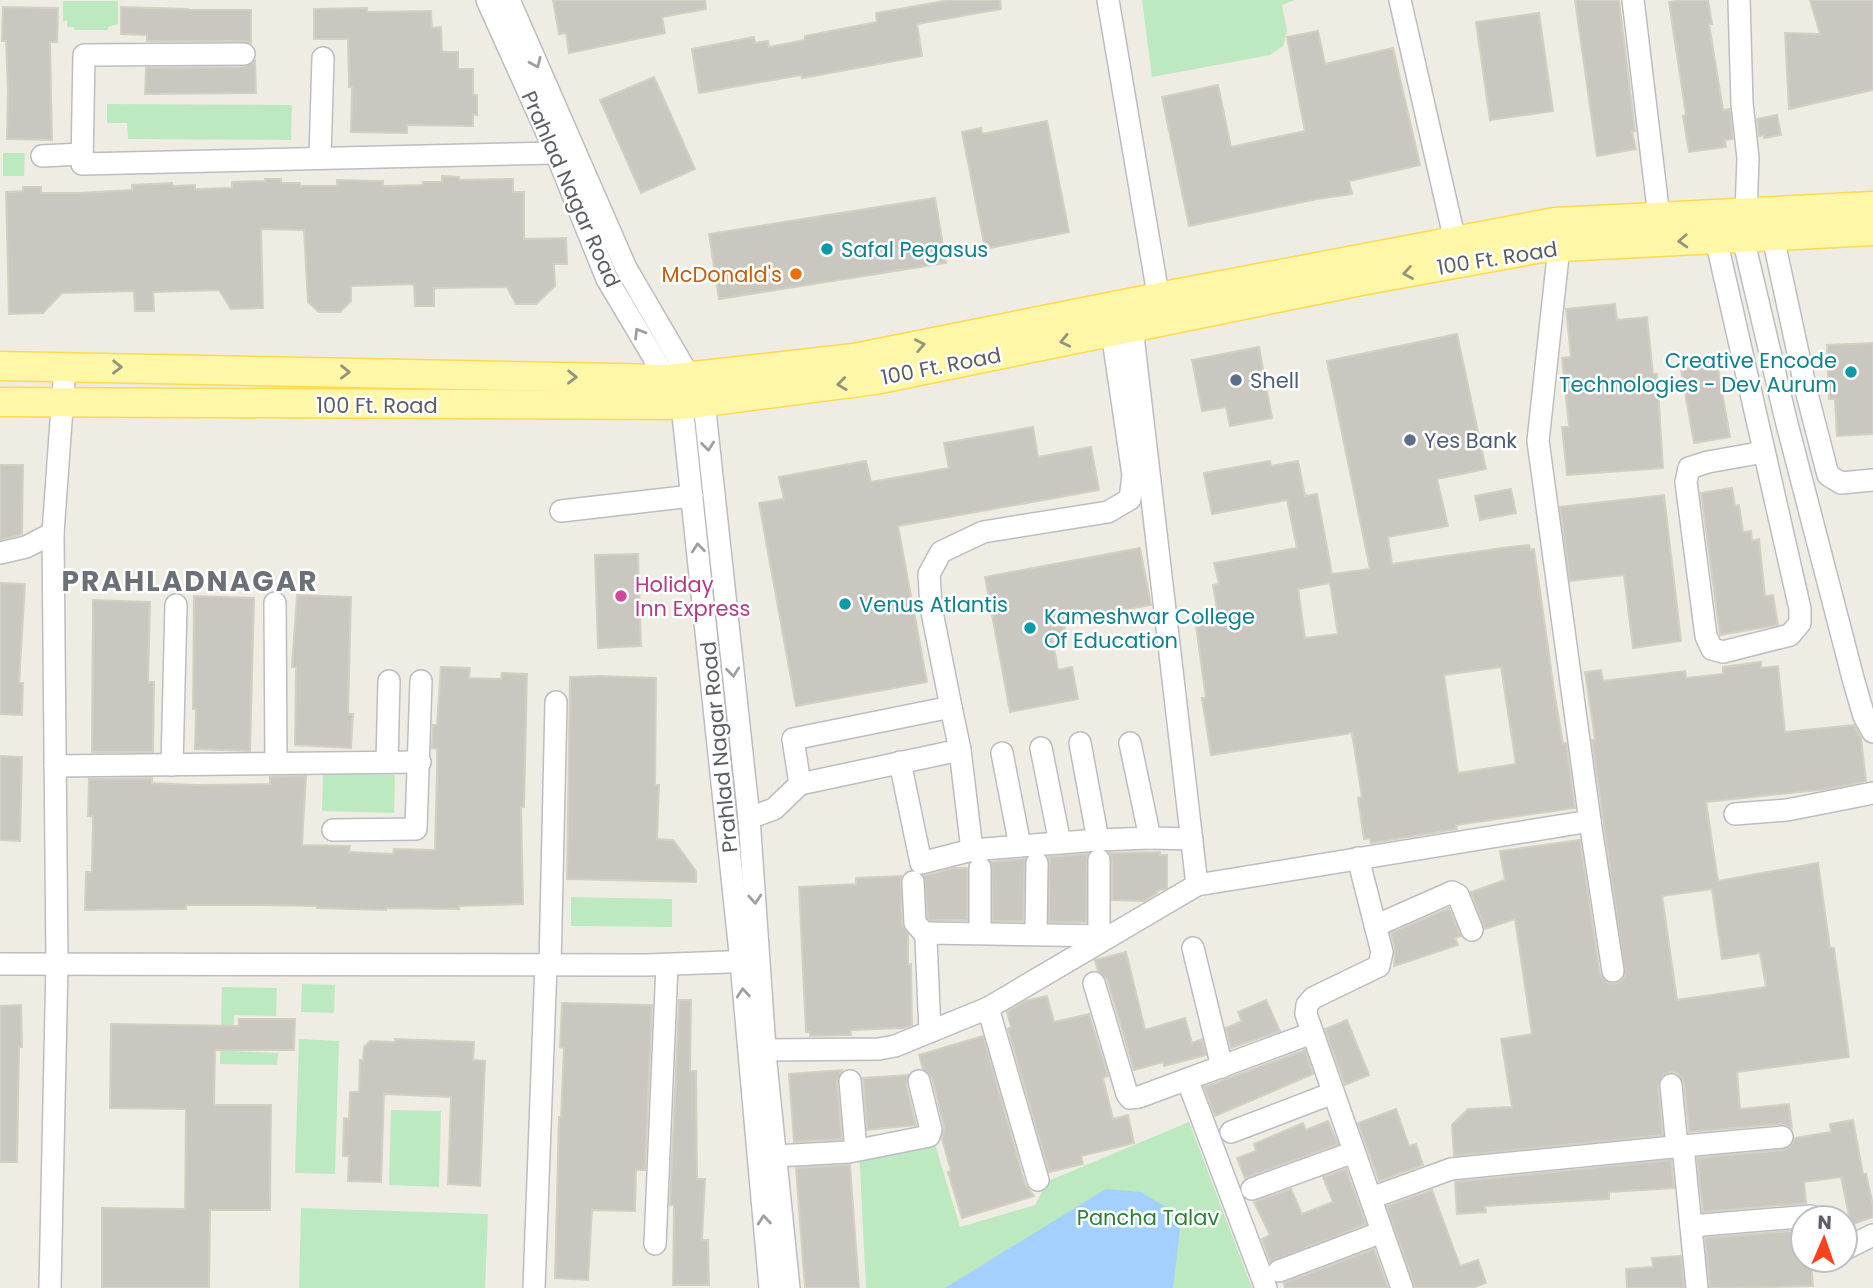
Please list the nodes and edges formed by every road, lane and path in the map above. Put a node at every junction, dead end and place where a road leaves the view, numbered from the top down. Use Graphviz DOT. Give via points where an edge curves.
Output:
graph roads {
  1 [pos="487,0"];
  2 [pos="509,0"];
  3 [pos="1108,0"];
  4 [pos="1400,0"];
  5 [pos="1633,0"];
  6 [pos="1739,0"];
  7 [pos="244,54"];
  8 [pos="323,58"];
  9 [pos="556,153"];
  10 [pos="82,154"];
  11 [pos="42,156"];
  12 [pos="320,158"];
  13 [pos="1873,206"];
  14 [pos="1659,217"];
  15 [pos="1735,230"];
  16 [pos="1873,231"];
  17 [pos="1557,235"];
  18 [pos="1773,237"];
  19 [pos="1454,241"];
  20 [pos="1161,309"];
  21 [pos="1122,330"];
  22 [pos="0,366"];
  23 [pos="65,366"];
  24 [pos="678,378"];
  25 [pos="0,402"];
  26 [pos="61,402"];
  27 [pos="693,404"];
  28 [pos="1764,452"];
  29 [pos="1873,480"];
  30 [pos="692,496"];
  31 [pos="561,511"];
  32 [pos="53,533"];
  33 [pos="0,553"];
  34 [pos="275,603"];
  35 [pos="176,605"];
  36 [pos="389,681"];
  37 [pos="421,681"];
  38 [pos="556,702"];
  39 [pos="951,707"];
  40 [pos="1873,733"];
  41 [pos="1130,743"];
  42 [pos="1080,744"];
  43 [pos="1041,748"];
  44 [pos="960,750"];
  45 [pos="1002,754"];
  46 [pos="387,762"];
  47 [pos="420,762"];
  48 [pos="900,762"];
  49 [pos="275,763"];
  50 [pos="172,765"];
  51 [pos="55,766"];
  52 [pos="800,784"];
  53 [pos="1873,793"];
  54 [pos="1735,814"];
  55 [pos="749,818"];
  56 [pos="1590,821"];
  57 [pos="333,830"];
  58 [pos="1150,838"];
  59 [pos="1192,839"];
  60 [pos="1060,843"];
  61 [pos="1020,846"];
  62 [pos="1098,850"];
  63 [pos="1358,858"];
  64 [pos="976,859"];
  65 [pos="1037,863"];
  66 [pos="913,882"];
  67 [pos="1197,885"];
  68 [pos="1375,926"];
  69 [pos="1472,930"];
  70 [pos="980,933"];
  71 [pos="1036,934"];
  72 [pos="927,936"];
  73 [pos="1105,936"];
  74 [pos="1194,948"];
  75 [pos="750,962"];
  76 [pos="57,963"];
  77 [pos="0,964"];
  78 [pos="548,965"];
  79 [pos="667,965"];
  80 [pos="1613,971"];
  81 [pos="1094,984"];
  82 [pos="988,1008"];
  83 [pos="930,1032"];
  84 [pos="1312,1033"];
  85 [pos="765,1049"];
  86 [pos="1222,1067"];
  87 [pos="1187,1079"];
  88 [pos="850,1081"];
  89 [pos="919,1081"];
  90 [pos="1671,1085"];
  91 [pos="1333,1093"];
  92 [pos="1231,1132"];
  93 [pos="1782,1137"];
  94 [pos="1680,1147"];
  95 [pos="856,1150"];
  96 [pos="1354,1152"];
  97 [pos="775,1156"];
  98 [pos="1038,1180"];
  99 [pos="1252,1189"];
  100 [pos="1371,1198"];
  101 [pos="1789,1218"];
  102 [pos="1691,1226"];
  103 [pos="1382,1231"];
  104 [pos="655,1244"];
  105 [pos="1279,1271"];
  106 [pos="50,1288"];
  107 [pos="534,1288"];
  108 [pos="770,1288"];
  109 [pos="789,1288"];
  110 [pos="1266,1288"];
  111 [pos="1402,1288"];
  112 [pos="1696,1288"];
  1 -- 9 [label="street, Prahlad Nagar Road"];
  2 -- 24 [label="street, one-way"];
  3 -- 20 [label="street"];
  4 -- 19 [label="street"];
  5 -- 14 [label="street"];
  6 -- 15 [label="street" via="1748,158"];
  7 -- 10 [label="street" via="84,55"];
  8 -- 12 [label="street"];
  9 -- 12 [label="street"];
  24 -- 9 [label="street, Prahlad Nagar Road, one-way" via="607,279"];
  10 -- 11 [label="street"];
  10 -- 12 [label="street" via="82,164"];
  13 -- 15 [label="main road, 100 Ft. Road"];
  14 -- 15 [label="main road, 100 Ft. Road"];
  14 -- 17 [label="main road, 100 Ft. Road"];
  15 -- 17 [label="main road, 100 Ft. Road, one-way"];
  15 -- 18 [label="main road, 100 Ft. Road"];
  15 -- 28 [label="street"];
  15 -- 40 [label="street" via="1833,603"];
  16 -- 18 [label="main road, 100 Ft. Road"];
  17 -- 19 [label="main road, 100 Ft. Road"];
  17 -- 20 [label="main road, 100 Ft. Road, one-way" via="1366,280"];
  17 -- 56 [label="street" via="1538,442"];
  18 -- 29 [label="street" via="1828,475 1841,483"];
  19 -- 20 [label="main road, 100 Ft. Road"];
  20 -- 21 [label="main road, 100 Ft. Road"];
  24 -- 20 [label="main road, 100 Ft. Road, one-way" via="854,358"];
  21 -- 27 [label="main road, 100 Ft. Road, one-way" via="875,380"];
  21 -- 39 [label="street" via="1133,475 1130,499 1108,512 983,532 941,552 929,574 931,607"];
  21 -- 59 [label="street"];
  22 -- 23 [label="main road, 100 Ft. Road"];
  23 -- 24 [label="main road, 100 Ft. Road, one-way"];
  23 -- 26 [label="street"];
  24 -- 27 [label="street"];
  25 -- 26 [label="main road, 100 Ft. Road"];
  26 -- 27 [label="main road, 100 Ft. Road"];
  26 -- 32 [label="street"];
  27 -- 30 [label="street, Prahlad Nagar Road"];
  27 -- 55 [label="street, one-way"];
  28 -- 28 [label="street" via="1800,623 1790,635 1723,652 1712,649 1706,636 1686,482 1689,468"];
  30 -- 31 [label="street"];
  75 -- 30 [label="street, Prahlad Nagar Road, one-way"];
  32 -- 33 [label="street" via="26,547"];
  32 -- 51 [label="street"];
  34 -- 49 [label="street"];
  35 -- 50 [label="street"];
  36 -- 46 [label="street"];
  37 -- 47 [label="street"];
  38 -- 78 [label="street"];
  39 -- 44 [label="street"];
  39 -- 52 [label="street" via="793,740"];
  41 -- 58 [label="street"];
  42 -- 62 [label="street"];
  43 -- 60 [label="street"];
  44 -- 48 [label="street"];
  44 -- 64 [label="street"];
  45 -- 61 [label="street"];
  46 -- 47 [label="street"];
  46 -- 49 [label="street"];
  47 -- 57 [label="street" via="416,829"];
  48 -- 52 [label="street"];
  48 -- 64 [label="street" via="921,863"];
  49 -- 50 [label="street"];
  50 -- 51 [label="street"];
  51 -- 76 [label="street"];
  52 -- 55 [label="street" via="774,809"];
  53 -- 54 [label="street" via="1787,810"];
  55 -- 75 [label="street, one-way"];
  56 -- 63 [label="street"];
  56 -- 80 [label="street"];
  58 -- 59 [label="street"];
  58 -- 62 [label="street"];
  59 -- 67 [label="street"];
  60 -- 61 [label="street"];
  60 -- 62 [label="street"];
  61 -- 64 [label="street"];
  62 -- 73 [label="street"];
  63 -- 67 [label="street"];
  63 -- 68 [label="street"];
  64 -- 70 [label="street"];
  65 -- 71 [label="street"];
  66 -- 72 [label="street" via="915,923"];
  67 -- 73 [label="street"];
  68 -- 69 [label="street" via="1452,892 1458,895"];
  68 -- 84 [label="street" via="1382,952 1379,966 1313,998 1306,1014"];
  70 -- 71 [label="street"];
  70 -- 72 [label="street" via="932,932"];
  71 -- 73 [label="street"];
  72 -- 83 [label="street"];
  73 -- 82 [label="street"];
  74 -- 86 [label="street"];
  75 -- 79 [label="street"];
  75 -- 85 [label="street"];
  108 -- 75 [label="street, Prahlad Nagar Road, one-way"];
  76 -- 77 [label="street"];
  76 -- 78 [label="street"];
  76 -- 106 [label="street"];
  78 -- 79 [label="street"];
  78 -- 107 [label="street"];
  79 -- 104 [label="street"];
  81 -- 87 [label="street" via="1130,1098"];
  82 -- 83 [label="street"];
  82 -- 98 [label="street"];
  83 -- 85 [label="street" via="879,1049"];
  84 -- 86 [label="street"];
  84 -- 91 [label="street"];
  85 -- 97 [label="street"];
  86 -- 87 [label="street"];
  87 -- 110 [label="street"];
  88 -- 95 [label="street"];
  89 -- 95 [label="street" via="929,1136"];
  90 -- 94 [label="street"];
  91 -- 92 [label="street"];
  91 -- 96 [label="street"];
  93 -- 94 [label="street"];
  94 -- 100 [label="street" via="1451,1169"];
  94 -- 102 [label="street"];
  95 -- 97 [label="street"];
  96 -- 99 [label="street"];
  96 -- 100 [label="street"];
  97 -- 109 [label="street"];
  100 -- 103 [label="street"];
  101 -- 102 [label="street"];
  102 -- 112 [label="street"];
  103 -- 105 [label="street"];
  103 -- 111 [label="street"];
}
